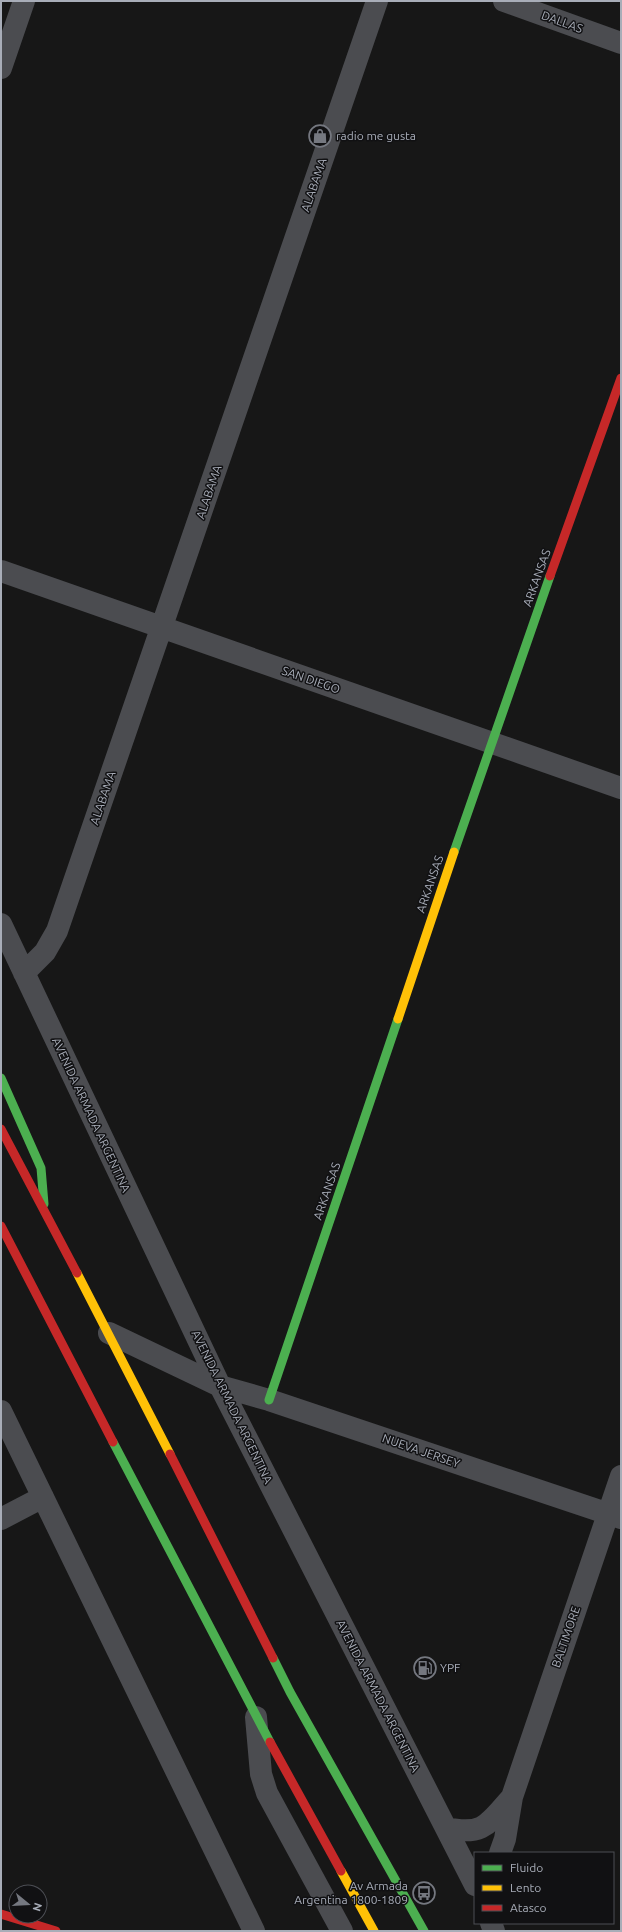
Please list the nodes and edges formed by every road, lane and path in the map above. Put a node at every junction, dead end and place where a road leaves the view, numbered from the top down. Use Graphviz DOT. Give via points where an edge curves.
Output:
graph roads {
  1 [pos="24,1"];
  2 [pos="377,1"];
  3 [pos="504,1"];
  4 [pos="621,43"];
  5 [pos="1,68"];
  6 [pos="621,378"];
  7 [pos="1,571"];
  8 [pos="162,628"];
  9 [pos="491,743"];
  10 [pos="621,788"];
  11 [pos="1,924"];
  12 [pos="24,973"];
  13 [pos="1,1078"];
  14 [pos="1,1129"];
  15 [pos="44,1211"];
  16 [pos="1,1226"];
  17 [pos="109,1332"];
  18 [pos="220,1386"];
  19 [pos="269,1400"];
  20 [pos="1,1411"];
  21 [pos="621,1476"];
  22 [pos="43,1497"];
  23 [pos="615,1516"];
  24 [pos="1,1519"];
  25 [pos="256,1717"];
  26 [pos="512,1797"];
  27 [pos="446,1828"];
  28 [pos="500,1852"];
  29 [pos="474,1883"];
  30 [pos="1,1914"];
  31 [pos="56,1931"];
  32 [pos="254,1931"];
  33 [pos="342,1931"];
  34 [pos="374,1931"];
  35 [pos="424,1931"];
  1 -- 5 [label="street"];
  2 -- 8 [label="street, ALABAMA"];
  3 -- 4 [label="street, DALLAS"];
  6 -- 9 [label="main road, ARKANSAS"];
  7 -- 8 [label="street, SAN DIEGO"];
  8 -- 9 [label="street, SAN DIEGO"];
  8 -- 12 [label="street, ALABAMA" via="57,931 45,952"];
  9 -- 10 [label="street, SAN DIEGO"];
  9 -- 19 [label="main road, ARKANSAS"];
  11 -- 12 [label="street, AVENIDA ARMADA ARGENTINA"];
  12 -- 18 [label="street, AVENIDA ARMADA ARGENTINA"];
  13 -- 15 [label="main road" via="41,1168"];
  14 -- 15 [label="main road"];
  15 -- 17 [label="main road"];
  16 -- 25 [label="main road"];
  17 -- 18 [label="street, NUEVA JERSEY"];
  17 -- 35 [label="main road" via="290,1692"];
  18 -- 19 [label="street, NUEVA JERSEY"];
  18 -- 27 [label="street, AVENIDA ARMADA ARGENTINA"];
  19 -- 23 [label="street, NUEVA JERSEY"];
  20 -- 22 [label="street"];
  21 -- 23 [label="street, BALTIMORE"];
  22 -- 24 [label="street"];
  22 -- 32 [label="street"];
  23 -- 26 [label="street, BALTIMORE"];
  25 -- 33 [label="street" via="261,1774 267,1793"];
  25 -- 34 [label="main road"];
  26 -- 27 [label="street, BALTIMORE" via="489,1823 479,1830 464,1832"];
  26 -- 28 [label="street, BALTIMORE"];
  27 -- 29 [label="street, AVENIDA ARMADA ARGENTINA"];
  30 -- 31 [label="main road"];
}
